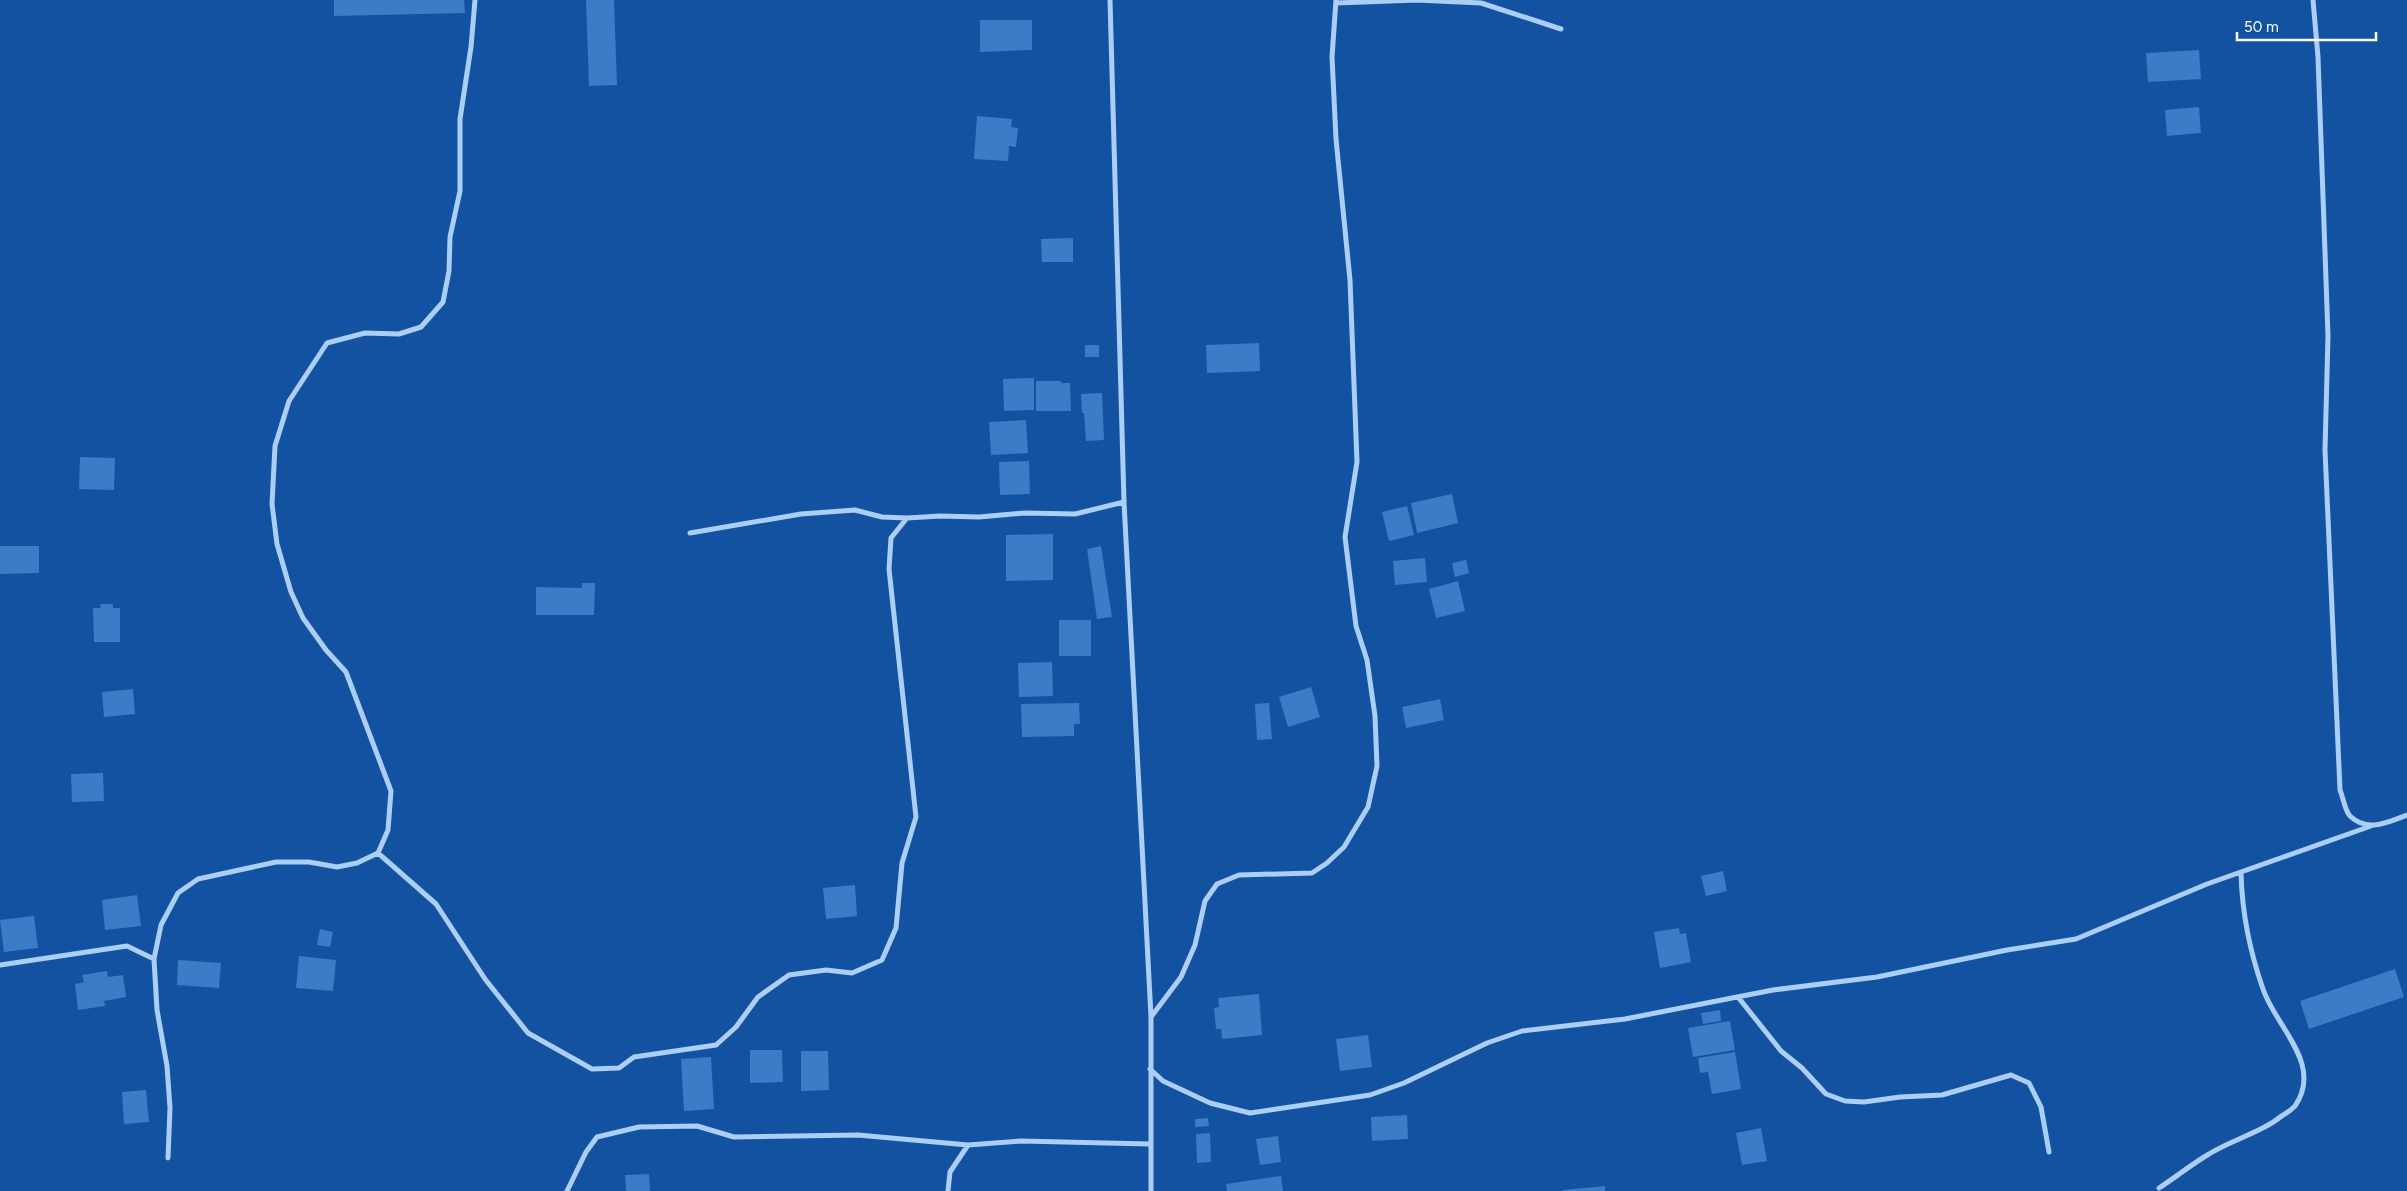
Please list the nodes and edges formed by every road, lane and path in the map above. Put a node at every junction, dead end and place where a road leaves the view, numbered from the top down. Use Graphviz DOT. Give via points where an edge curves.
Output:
graph roads {
  1 [pos="475,0"];
  2 [pos="1110,0"];
  3 [pos="2313,0"];
  4 [pos="1336,1"];
  5 [pos="1561,29"];
  6 [pos="1124,502"];
  7 [pos="907,518"];
  8 [pos="690,533"];
  9 [pos="2407,816"];
  10 [pos="2371,826"];
  11 [pos="378,853"];
  12 [pos="2242,873"];
  13 [pos="154,959"];
  14 [pos="0,965"];
  15 [pos="1738,996"];
  16 [pos="1151,1017"];
  17 [pos="1150,1069"];
  18 [pos="1150,1144"];
  19 [pos="968,1146"];
  20 [pos="2048,1152"];
  21 [pos="168,1158"];
  22 [pos="2159,1188"];
  23 [pos="567,1191"];
  24 [pos="948,1191"];
  25 [pos="1151,1191"];
  1 -- 11 [label="street" via="460,118 460,191 450,237 450,271 443,302 421,327 399,334 365,333 327,343 289,401 275,446 272,504 277,544 291,592 303,618 346,672 391,792 388,830"];
  2 -- 6 [label="street"];
  3 -- 10 [label="street" via="2328,336 2325,450 2340,790 2349,815"];
  4 -- 5 [label="street" via="1481,3"];
  4 -- 16 [label="street" via="1332,57 1336,139 1350,280 1357,462 1345,537 1356,626 1367,660 1375,716 1376,766 1368,807 1344,847 1327,862 1312,873 1239,875 1217,884 1205,901 1195,945 1181,978"];
  6 -- 7 [label="street" via="1075,514"];
  6 -- 16 [label="street"];
  7 -- 8 [label="street" via="882,517 855,510 801,514"];
  7 -- 11 [label="street" via="891,538 889,569 916,817 902,863 896,928 882,960 852,973 826,970 789,975 758,998 736,1027 716,1045 634,1057 619,1068 592,1069 528,1033 485,979 436,904"];
  9 -- 10 [label="street"];
  10 -- 12 [label="street"];
  11 -- 13 [label="street" via="358,863 337,867 309,862 276,862 198,879 178,893 161,925"];
  12 -- 15 [label="street" via="2207,884 2076,939 1877,978"];
  12 -- 22 [label="street" via="2250,943 2263,990 2277,1019 2292,1038 2305,1081 2295,1106 2269,1127 2210,1153"];
  13 -- 14 [label="street" via="127,946"];
  13 -- 21 [label="street" via="157,1010 168,1074"];
  15 -- 17 [label="street" via="1625,1019 1522,1031 1370,1095 1250,1113 1210,1103 1163,1081"];
  15 -- 20 [label="street" via="1781,1051 1826,1094 1845,1101 1942,1095 2011,1075 2029,1083 2041,1106"];
  16 -- 17 [label="street"];
  17 -- 18 [label="street"];
  18 -- 19 [label="street" via="1021,1141"];
  18 -- 25 [label="street"];
  19 -- 23 [label="street" via="858,1135 734,1137 697,1126 639,1127 597,1138 586,1152"];
  19 -- 24 [label="street" via="950,1172"];
}
